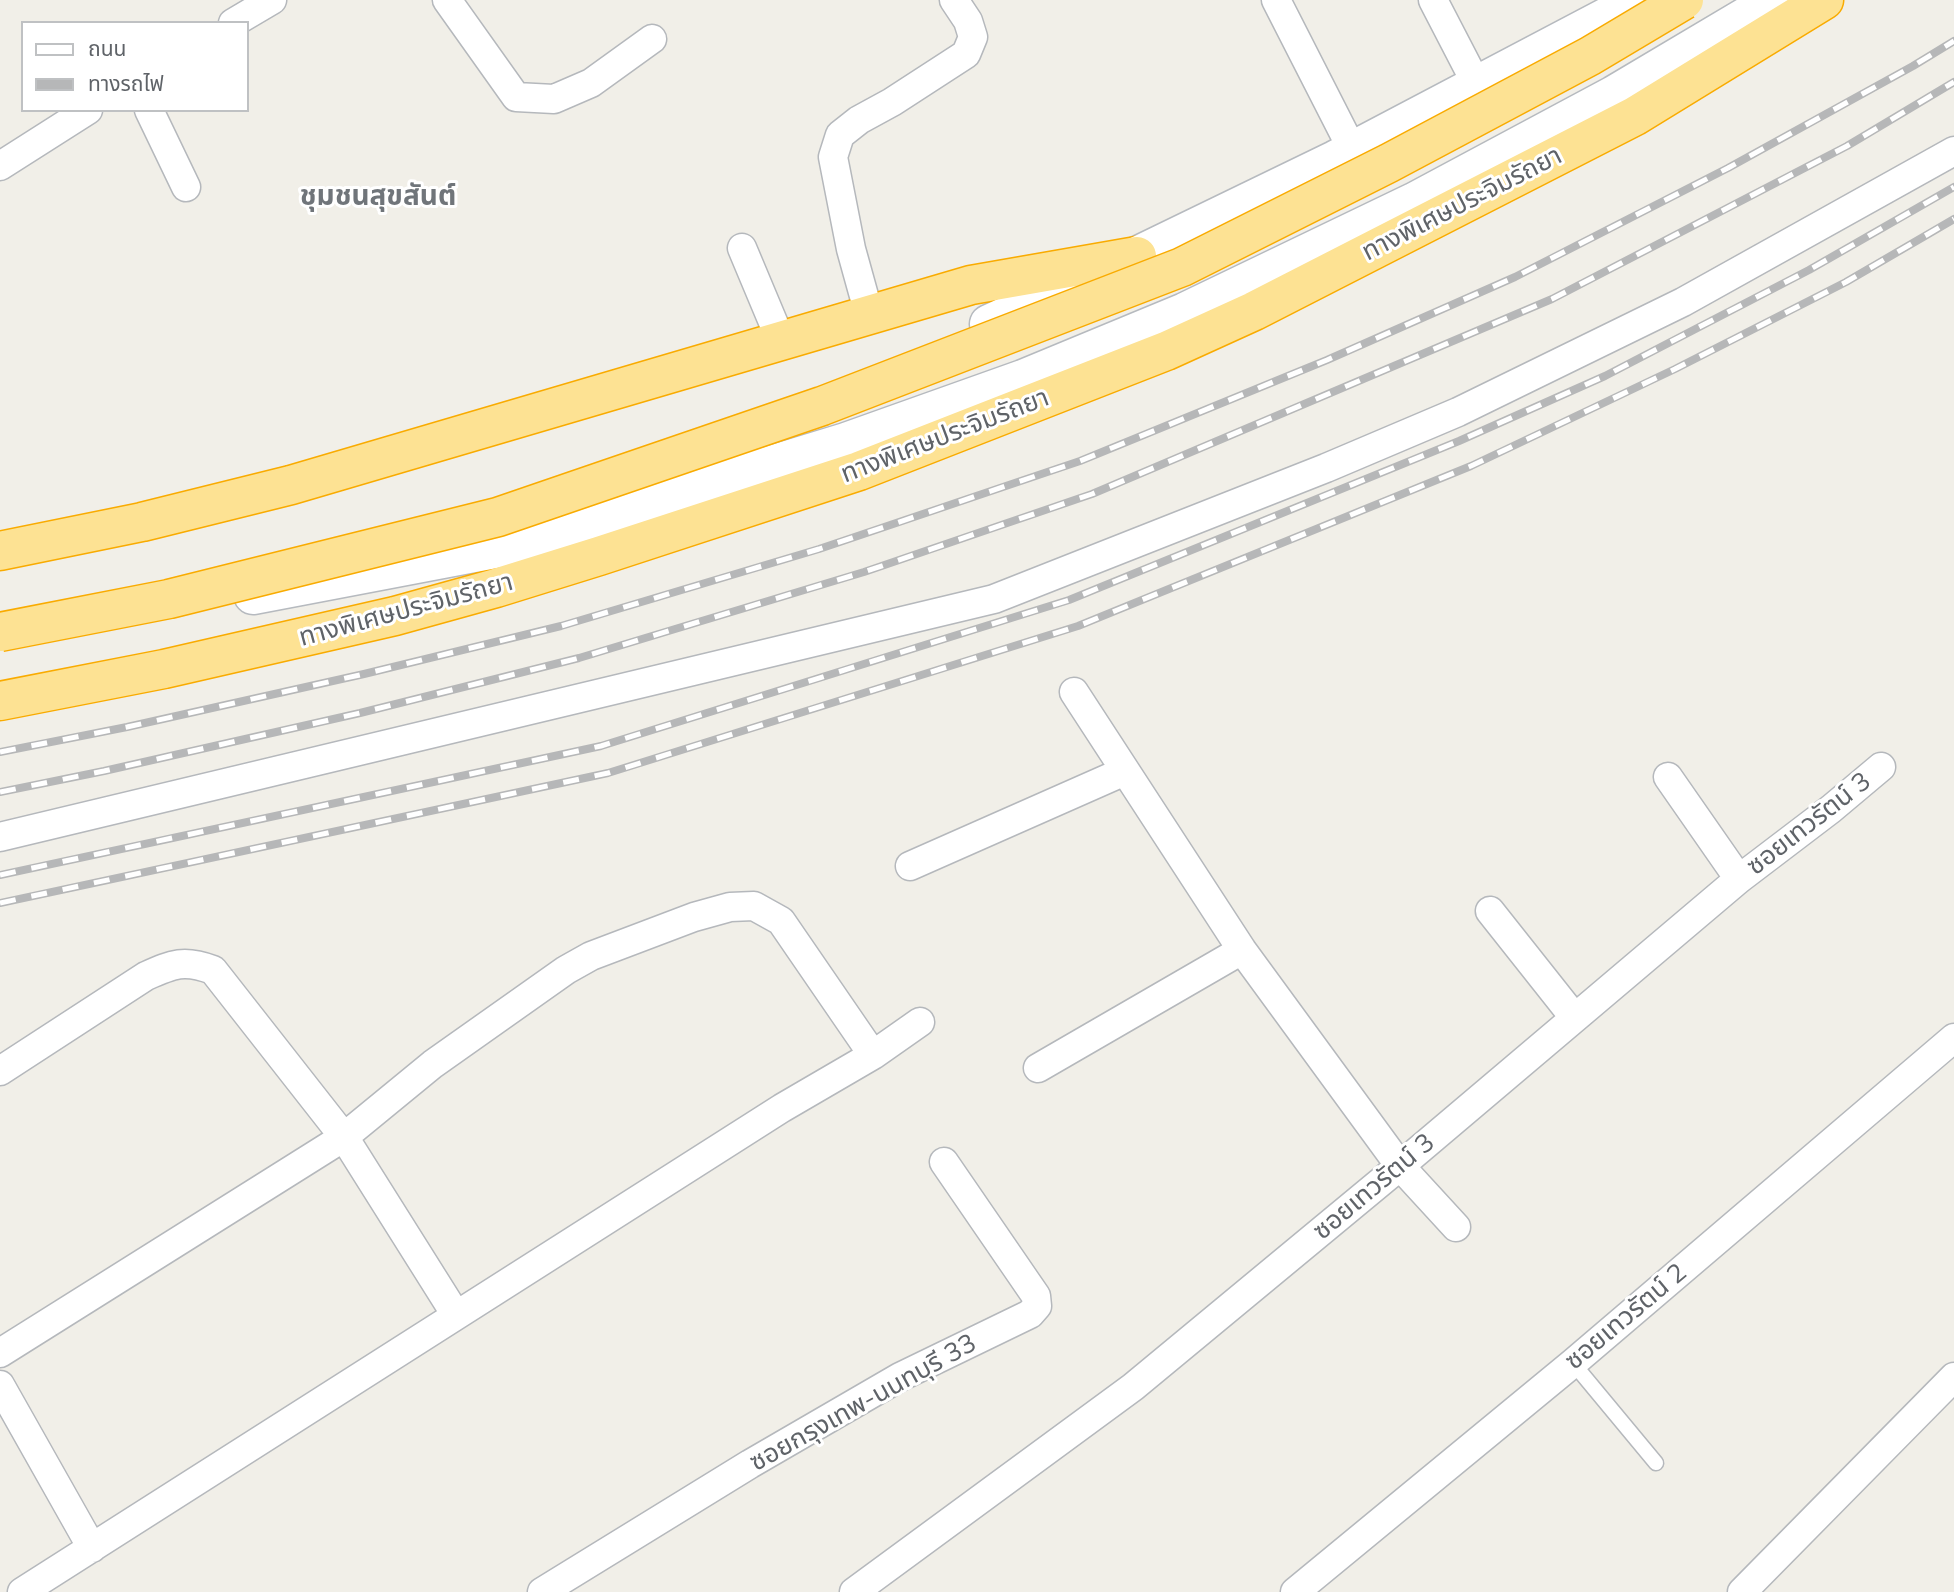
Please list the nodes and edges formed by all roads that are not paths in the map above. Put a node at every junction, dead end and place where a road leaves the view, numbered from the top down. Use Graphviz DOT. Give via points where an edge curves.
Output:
graph roads {
  1 [pos="272,0"];
  2 [pos="447,0"];
  3 [pos="954,0"];
  4 [pos="1276,0"];
  5 [pos="1433,0"];
  6 [pos="1639,0"];
  7 [pos="1684,0"];
  8 [pos="1774,0"];
  9 [pos="1824,0"];
  10 [pos="236,21"];
  11 [pos="652,39"];
  12 [pos="1478,85"];
  13 [pos="85,112"];
  14 [pos="150,112"];
  15 [pos="1353,151"];
  16 [pos="1954,151"];
  17 [pos="0,166"];
  18 [pos="186,187"];
  19 [pos="742,248"];
  20 [pos="1137,256"];
  21 [pos="869,314"];
  22 [pos="781,341"];
  23 [pos="500,548"];
  24 [pos="0,551"];
  25 [pos="0,632"];
  26 [pos="0,643"];
  27 [pos="1074,692"];
  28 [pos="0,701"];
  29 [pos="1881,767"];
  30 [pos="1125,771"];
  31 [pos="1668,777"];
  32 [pos="0,837"];
  33 [pos="910,866"];
  34 [pos="1739,879"];
  35 [pos="1490,911"];
  36 [pos="1242,950"];
  37 [pos="1574,1017"];
  38 [pos="920,1022"];
  39 [pos="1954,1038"];
  40 [pos="873,1055"];
  41 [pos="1038,1068"];
  42 [pos="0,1071"];
  43 [pos="344,1137"];
  44 [pos="944,1162"];
  45 [pos="1400,1166"];
  46 [pos="1456,1227"];
  47 [pos="456,1315"];
  48 [pos="0,1353"];
  49 [pos="1573,1363"];
  50 [pos="1954,1377"];
  51 [pos="0,1385"];
  52 [pos="1656,1463"];
  53 [pos="92,1548"];
  54 [pos="22,1592"];
  55 [pos="542,1592"];
  56 [pos="854,1592"];
  57 [pos="1295,1592"];
  58 [pos="1742,1592"];
  1 -- 10 [label="street"];
  2 -- 11 [label="street" via="516,97 554,99 579,89"];
  3 -- 21 [label="street" via="973,37 966,54 840,135 833,157"];
  4 -- 15 [label="street"];
  5 -- 12 [label="street"];
  6 -- 12 [label="main road"];
  7 -- 25 [label="highway, bridge" via="1555,75 1182,267 822,406 498,517 169,599"];
  8 -- 23 [label="main road" via="1614,95 1414,202 1185,312 1023,379 846,442"];
  9 -- 28 [label="highway, ทางพิเศษประจิมรัถยา" via="1635,116 1254,311 1166,351 859,471 599,556 408,612 178,666"];
  12 -- 15 [label="main road"];
  13 -- 17 [label="street"];
  14 -- 18 [label="street"];
  15 -- 20 [label="main road"];
  16 -- 32 [label="street" via="1683,302 1458,412 994,599"];
  19 -- 22 [label="street"];
  20 -- 21 [label="highway" via="971,285"];
  20 -- 23 [label="main road"];
  21 -- 22 [label="highway"];
  22 -- 24 [label="highway" via="291,485"];
  23 -- 26 [label="main road"];
  27 -- 30 [label="street"];
  29 -- 34 [label="street, ซอยเทวรัตน์ 3"];
  30 -- 33 [label="street"];
  30 -- 36 [label="street"];
  31 -- 34 [label="street"];
  34 -- 37 [label="street, ซอยเทวรัตน์ 3"];
  35 -- 37 [label="street"];
  36 -- 41 [label="street"];
  36 -- 45 [label="street"];
  37 -- 45 [label="street, ซอยเทวรัตน์ 3"];
  38 -- 40 [label="street"];
  39 -- 49 [label="street, ซอยเทวรัตน์ 2"];
  40 -- 43 [label="street" via="781,921 754,906 730,907 574,965 433,1064"];
  40 -- 47 [label="street"];
  42 -- 43 [label="street" via="146,976 171,964 196,964 212,970"];
  43 -- 47 [label="street"];
  43 -- 48 [label="street"];
  44 -- 55 [label="street, ซอยกรุงเทพ-นนทบุรี 33" via="1035,1296 1037,1306 1030,1314 900,1377"];
  45 -- 46 [label="street"];
  45 -- 56 [label="street, ซอยเทวรัตน์ 3" via="1133,1387"];
  47 -- 53 [label="street"];
  49 -- 52 [label="lane"];
  49 -- 57 [label="street, ซอยเทวรัตน์ 2"];
  50 -- 58 [label="street"];
  51 -- 53 [label="street"];
  53 -- 54 [label="street"];
}
